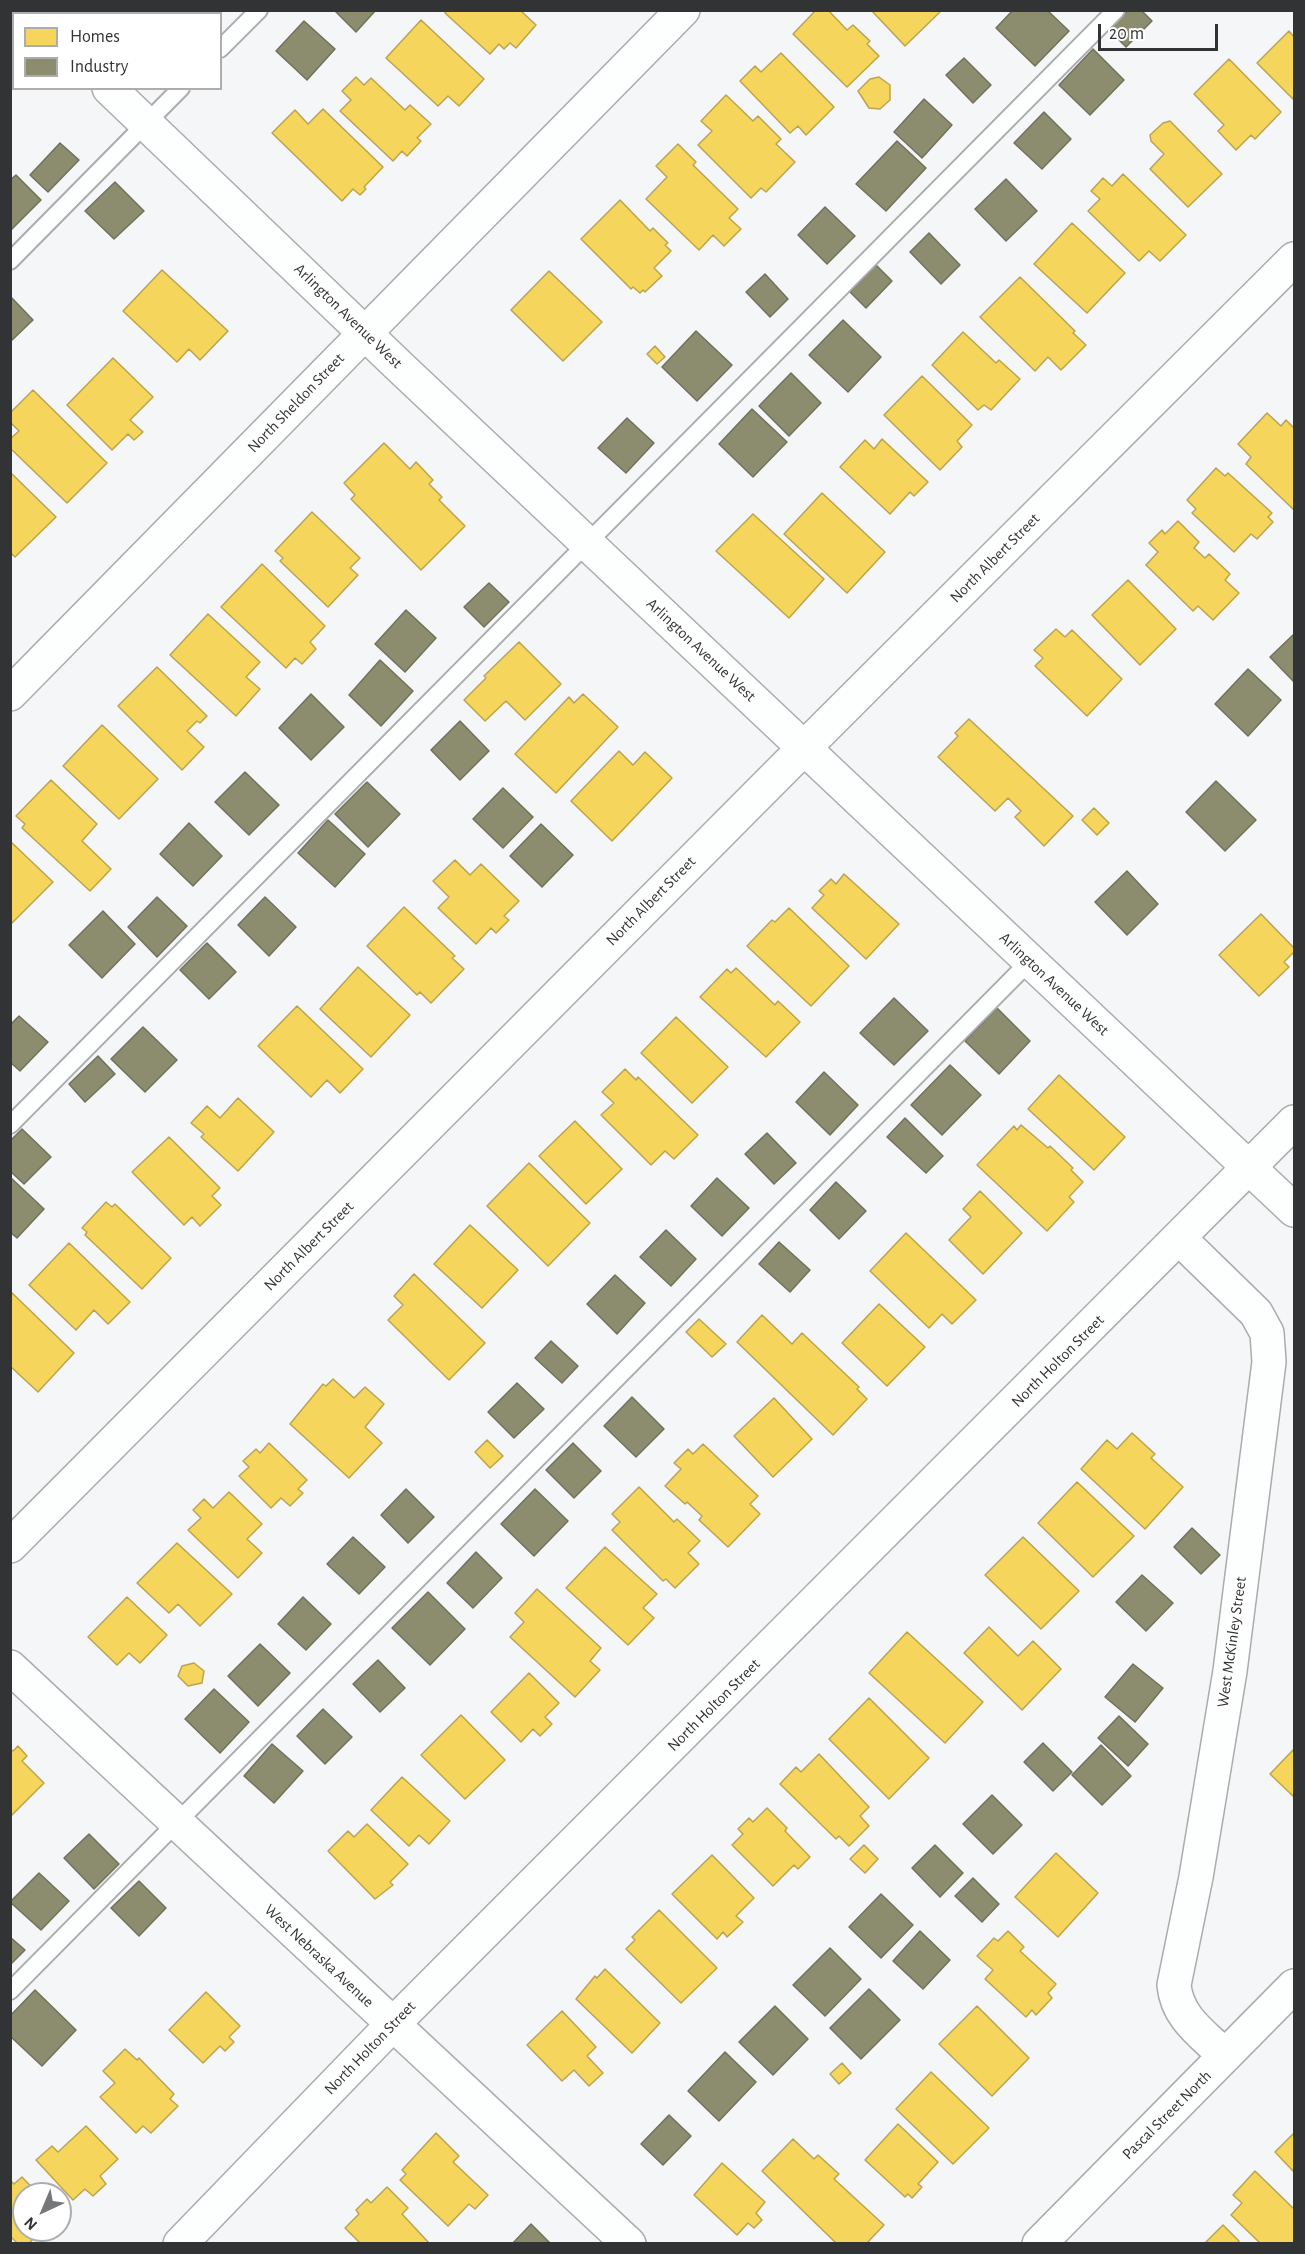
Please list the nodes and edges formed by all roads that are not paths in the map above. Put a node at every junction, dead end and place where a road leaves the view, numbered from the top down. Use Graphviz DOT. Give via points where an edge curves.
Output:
graph roads {
  1 [pos="259,10"];
  2 [pos="683,10"];
  3 [pos="1116,10"];
  4 [pos="222,47"];
  5 [pos="111,90"];
  6 [pos="179,90"];
  7 [pos="146,123"];
  8 [pos="1294,259"];
  9 [pos="10,261"];
  10 [pos="365,333"];
  11 [pos="587,543"];
  12 [pos="10,694"];
  13 [pos="805,747"];
  14 [pos="1030,961"];
  15 [pos="1294,1122"];
  16 [pos="10,1125"];
  17 [pos="1249,1167"];
  18 [pos="1294,1210"];
  19 [pos="1180,1239"];
  20 [pos="10,1546"];
  21 [pos="10,1667"];
  22 [pos="177,1822"];
  23 [pos="1294,1986"];
  24 [pos="10,1991"];
  25 [pos="392,2025"];
  26 [pos="1226,2056"];
  27 [pos="627,2243"];
  28 [pos="180,2244"];
  29 [pos="1039,2244"];
  1 -- 4 [label="lane"];
  2 -- 10 [label="street, North Sheldon Street"];
  3 -- 11 [label="lane"];
  5 -- 7 [label="street, Arlington Avenue West"];
  6 -- 7 [label="lane"];
  7 -- 9 [label="lane"];
  7 -- 10 [label="street, Arlington Avenue West"];
  8 -- 13 [label="street, North Albert Street"];
  10 -- 11 [label="street, Arlington Avenue West"];
  10 -- 12 [label="street, North Sheldon Street"];
  11 -- 13 [label="street, Arlington Avenue West"];
  11 -- 16 [label="lane"];
  13 -- 14 [label="street, Arlington Avenue West"];
  13 -- 20 [label="street, North Albert Street"];
  14 -- 17 [label="street, Arlington Avenue West"];
  14 -- 22 [label="lane"];
  15 -- 17 [label="street"];
  17 -- 18 [label="street, Arlington Avenue West"];
  17 -- 19 [label="street, North Holton Street"];
  19 -- 25 [label="street, North Holton Street"];
  19 -- 26 [label="street, West McKinley Street" via="1256,1313 1267,1333 1269,1362 1230,1671 1174,1985 1183,2015"];
  21 -- 22 [label="street, West Nebraska Avenue"];
  22 -- 24 [label="lane"];
  22 -- 25 [label="street, West Nebraska Avenue"];
  23 -- 26 [label="street, Pascal Street North"];
  25 -- 27 [label="street, West Nebraska Avenue"];
  25 -- 28 [label="street, North Holton Street"];
  26 -- 29 [label="street, Pascal Street North"];
}
